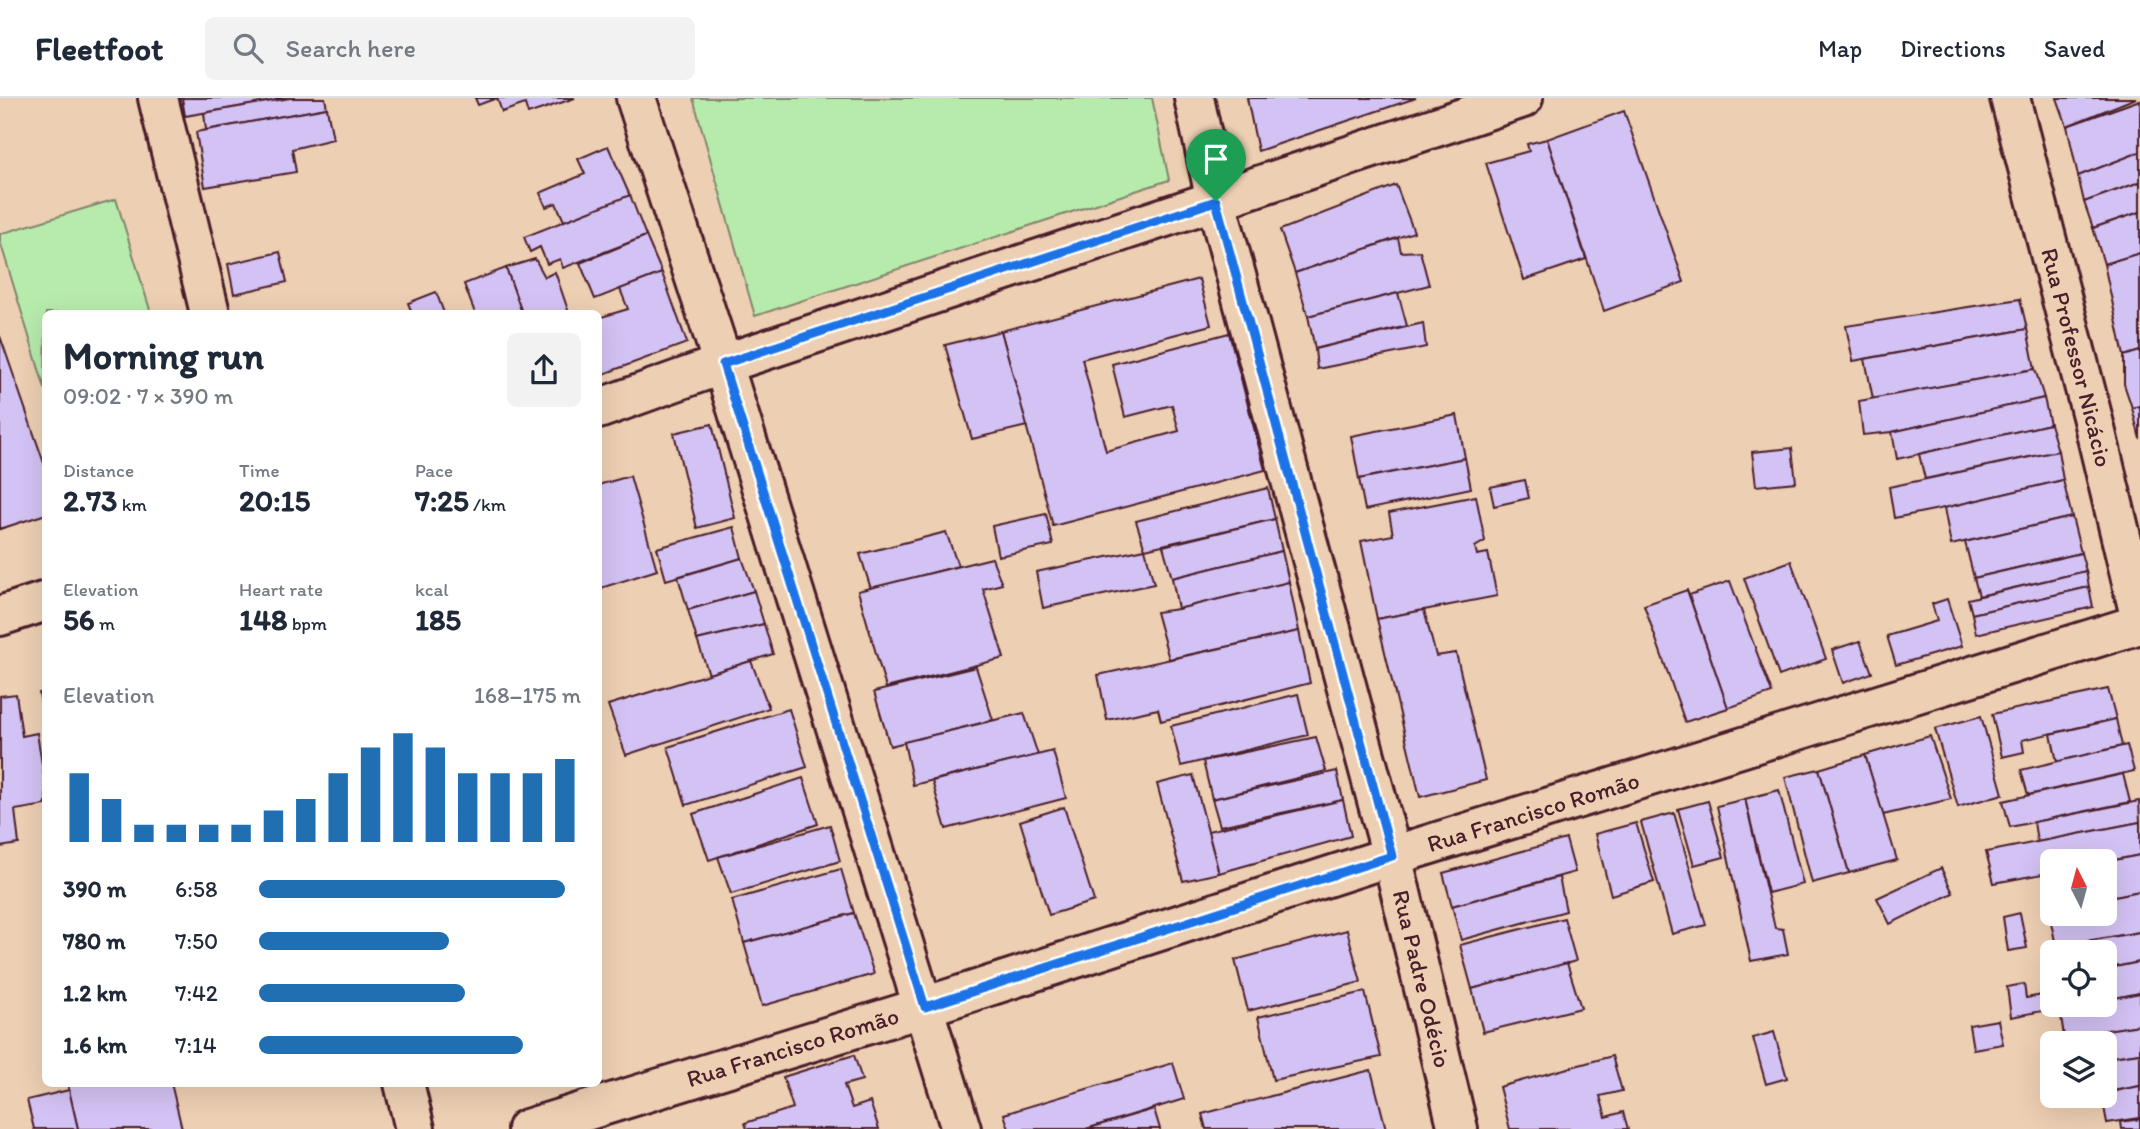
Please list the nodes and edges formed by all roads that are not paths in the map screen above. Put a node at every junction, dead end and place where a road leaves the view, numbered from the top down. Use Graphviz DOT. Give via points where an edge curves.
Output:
graph roads {
  1 [pos="158,98"];
  2 [pos="636,98"];
  3 [pos="1194,98"];
  4 [pos="1522,98"];
  5 [pos="2010,98"];
  6 [pos="1216,201"];
  7 [pos="209,310"];
  8 [pos="723,364"];
  9 [pos="602,408"];
  10 [pos="42,602"];
  11 [pos="0,616"];
  12 [pos="2140,616"];
  13 [pos="2140,624"];
  14 [pos="1392,856"];
  15 [pos="925,1007"];
  16 [pos="405,1087"];
  17 [pos="415,1129"];
  18 [pos="527,1129"];
  19 [pos="961,1129"];
  20 [pos="1458,1129"];
  1 -- 7 [label="street"];
  2 -- 8 [label="street"];
  3 -- 6 [label="street, Rua Padre Odécio"];
  4 -- 6 [label="street"];
  5 -- 12 [label="street, Rua Professor Nicácio"];
  6 -- 8 [label="street"];
  6 -- 14 [label="street, Rua Padre Odécio"];
  8 -- 9 [label="street"];
  8 -- 15 [label="street"];
  10 -- 11 [label="street"];
  13 -- 14 [label="street, Rua Francisco Romão"];
  14 -- 15 [label="street, Rua Francisco Romão"];
  14 -- 20 [label="street, Rua Padre Odécio"];
  15 -- 18 [label="street, Rua Francisco Romão"];
  15 -- 19 [label="street"];
  16 -- 17 [label="street"];
}
